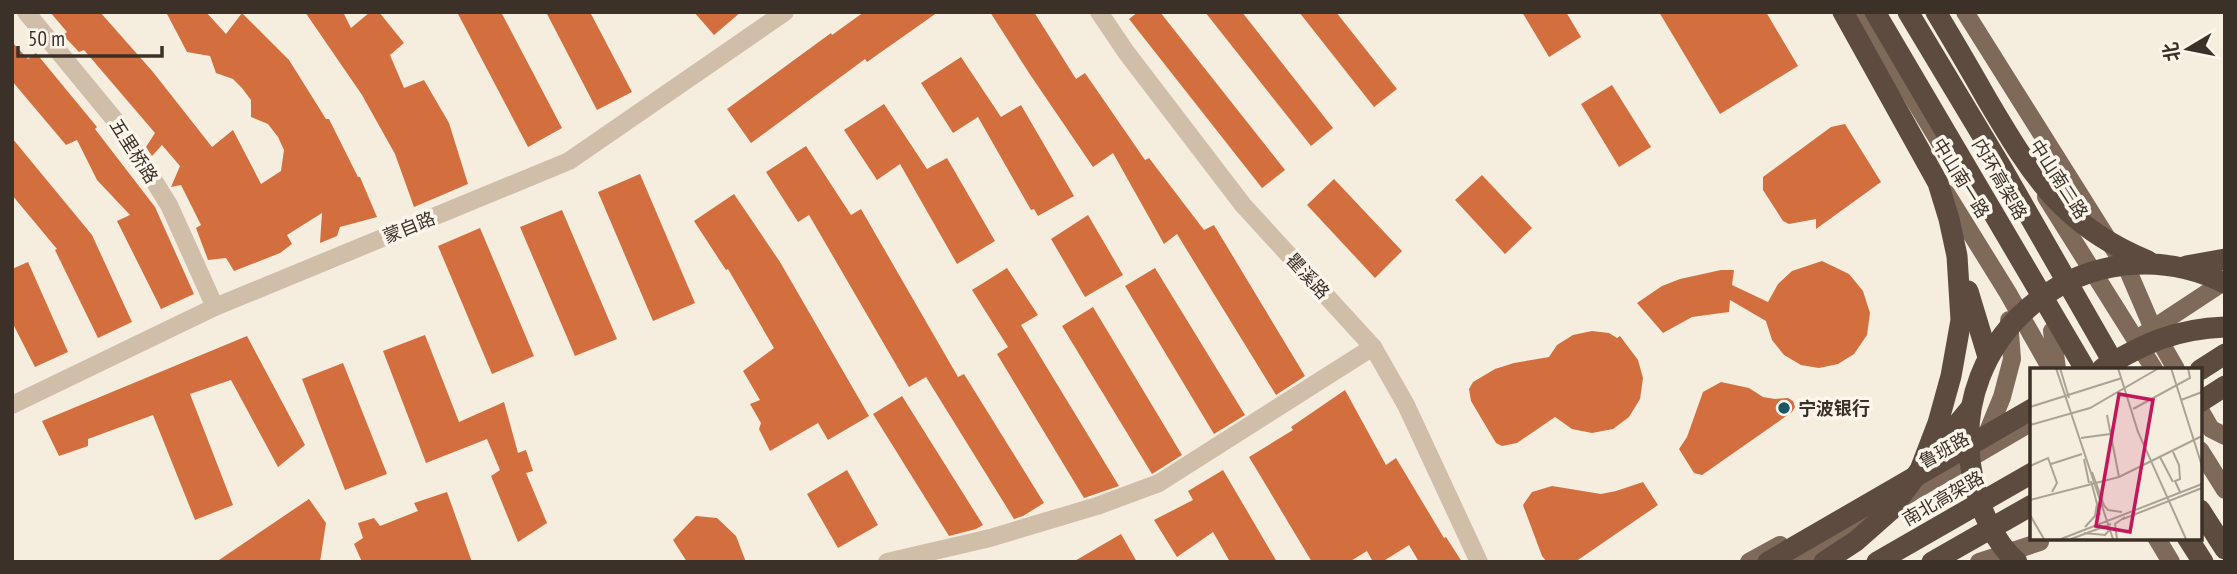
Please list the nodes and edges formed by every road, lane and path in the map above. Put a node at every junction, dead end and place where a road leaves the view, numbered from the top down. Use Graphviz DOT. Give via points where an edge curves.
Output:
graph roads {
  1 [pos="26,12"];
  2 [pos="785,12"];
  3 [pos="1100,12"];
  4 [pos="1832,12"];
  5 [pos="1843,12"];
  6 [pos="1861,12"];
  7 [pos="1875,12"];
  8 [pos="1908,12"];
  9 [pos="1926,12"];
  10 [pos="1936,12"];
  11 [pos="1965,12"];
  12 [pos="1946,193"];
  13 [pos="1957,256"];
  14 [pos="2225,259"];
  15 [pos="2153,263"];
  16 [pos="2181,266"];
  17 [pos="2225,282"];
  18 [pos="2008,293"];
  19 [pos="215,307"];
  20 [pos="2225,327"];
  21 [pos="2153,329"];
  22 [pos="2052,331"];
  23 [pos="2137,338"];
  24 [pos="1373,347"];
  25 [pos="2225,354"];
  26 [pos="1987,357"];
  27 [pos="2152,367"];
  28 [pos="2050,368"];
  29 [pos="2057,368"];
  30 [pos="2075,368"];
  31 [pos="2084,368"];
  32 [pos="2101,368"];
  33 [pos="2102,368"];
  34 [pos="2116,368"];
  35 [pos="2175,368"];
  36 [pos="2202,369"];
  37 [pos="2225,386"];
  38 [pos="2202,401"];
  39 [pos="12,405"];
  40 [pos="1970,409"];
  41 [pos="2030,411"];
  42 [pos="2202,413"];
  43 [pos="2030,423"];
  44 [pos="2225,438"];
  45 [pos="2202,451"];
  46 [pos="1979,454"];
  47 [pos="2202,454"];
  48 [pos="1920,470"];
  49 [pos="2030,475"];
  50 [pos="2225,490"];
  51 [pos="2030,506"];
  52 [pos="1882,508"];
  53 [pos="2202,513"];
  54 [pos="2190,539"];
  55 [pos="2044,540"];
  56 [pos="2158,541"];
  57 [pos="2225,549"];
  58 [pos="887,562"];
  59 [pos="1479,562"];
  60 [pos="1749,562"];
  61 [pos="1768,562"];
  62 [pos="1793,562"];
  63 [pos="1824,562"];
  64 [pos="1877,562"];
  65 [pos="1932,562"];
  66 [pos="1979,562"];
  67 [pos="2016,562"];
  68 [pos="2171,562"];
  69 [pos="2178,562"];
  70 [pos="2204,562"];
  1 -- 19 [label="street, 五里桥路" via="119,125 169,205"];
  2 -- 19 [label="street, 蒙自路" via="569,161"];
  3 -- 24 [label="street, 瞿溪路" via="1243,205"];
  4 -- 12 [label="main road, 中山南一路"];
  5 -- 13 [label="highway" via="1938,183"];
  6 -- 22 [label="main road, 中山南一路"];
  7 -- 31 [label="highway, 内环高架路"];
  8 -- 34 [label="highway, 内环高架路"];
  9 -- 23 [label="main road, 中山南二路"];
  10 -- 15 [label="highway" via="2042,186 2098,235"];
  11 -- 21 [label="main road" via="2129,273"];
  12 -- 18 [label="main road, 中山南一路"];
  12 -- 52 [label="main road" via="1960,230 1964,287 1923,449 1901,491"];
  13 -- 26 [label="highway"];
  13 -- 48 [label="highway" via="1958,349"];
  14 -- 16 [label="highway"];
  15 -- 16 [label="highway"];
  15 -- 26 [label="highway" via="2106,267 2065,281 2020,313"];
  16 -- 17 [label="highway"];
  17 -- 21 [label="main road"];
  18 -- 28 [label="main road, 中山南一路"];
  18 -- 46 [label="main road" via="2012,359"];
  19 -- 39 [label="street, 蒙自路"];
  20 -- 33 [label="highway" via="2155,340"];
  21 -- 23 [label="main road"];
  21 -- 27 [label="main road"];
  21 -- 35 [label="main road"];
  22 -- 29 [label="main road"];
  22 -- 30 [label="main road, 中山南一路"];
  23 -- 27 [label="main road, 中山南二路"];
  23 -- 32 [label="main road"];
  24 -- 58 [label="street" via="1159,483 990,538"];
  24 -- 59 [label="street, 瞿溪路" via="1406,405"];
  25 -- 36 [label="highway"];
  26 -- 40 [label="highway"];
  37 -- 38 [label="highway"];
  40 -- 48 [label="highway"];
  40 -- 67 [label="highway" via="1969,461 1976,493 1987,520"];
  41 -- 61 [label="highway"];
  42 -- 44 [label="main road" via="2211,429"];
  43 -- 46 [label="main road, 鲁班路"];
  44 -- 45 [label="main road"];
  46 -- 52 [label="main road, 鲁班路"];
  47 -- 50 [label="main road"];
  48 -- 63 [label="highway" via="1890,511"];
  49 -- 64 [label="highway, 南北高架路"];
  51 -- 65 [label="highway"];
  52 -- 60 [label="main road, 鲁班路" via="1822,523"];
  52 -- 62 [label="main road, 鲁班路"];
  53 -- 57 [label="highway"];
  54 -- 70 [label="highway"];
  55 -- 66 [label="main road"];
  55 -- 67 [label="main road"];
  56 -- 68 [label="main road"];
  56 -- 69 [label="main road"];
}
